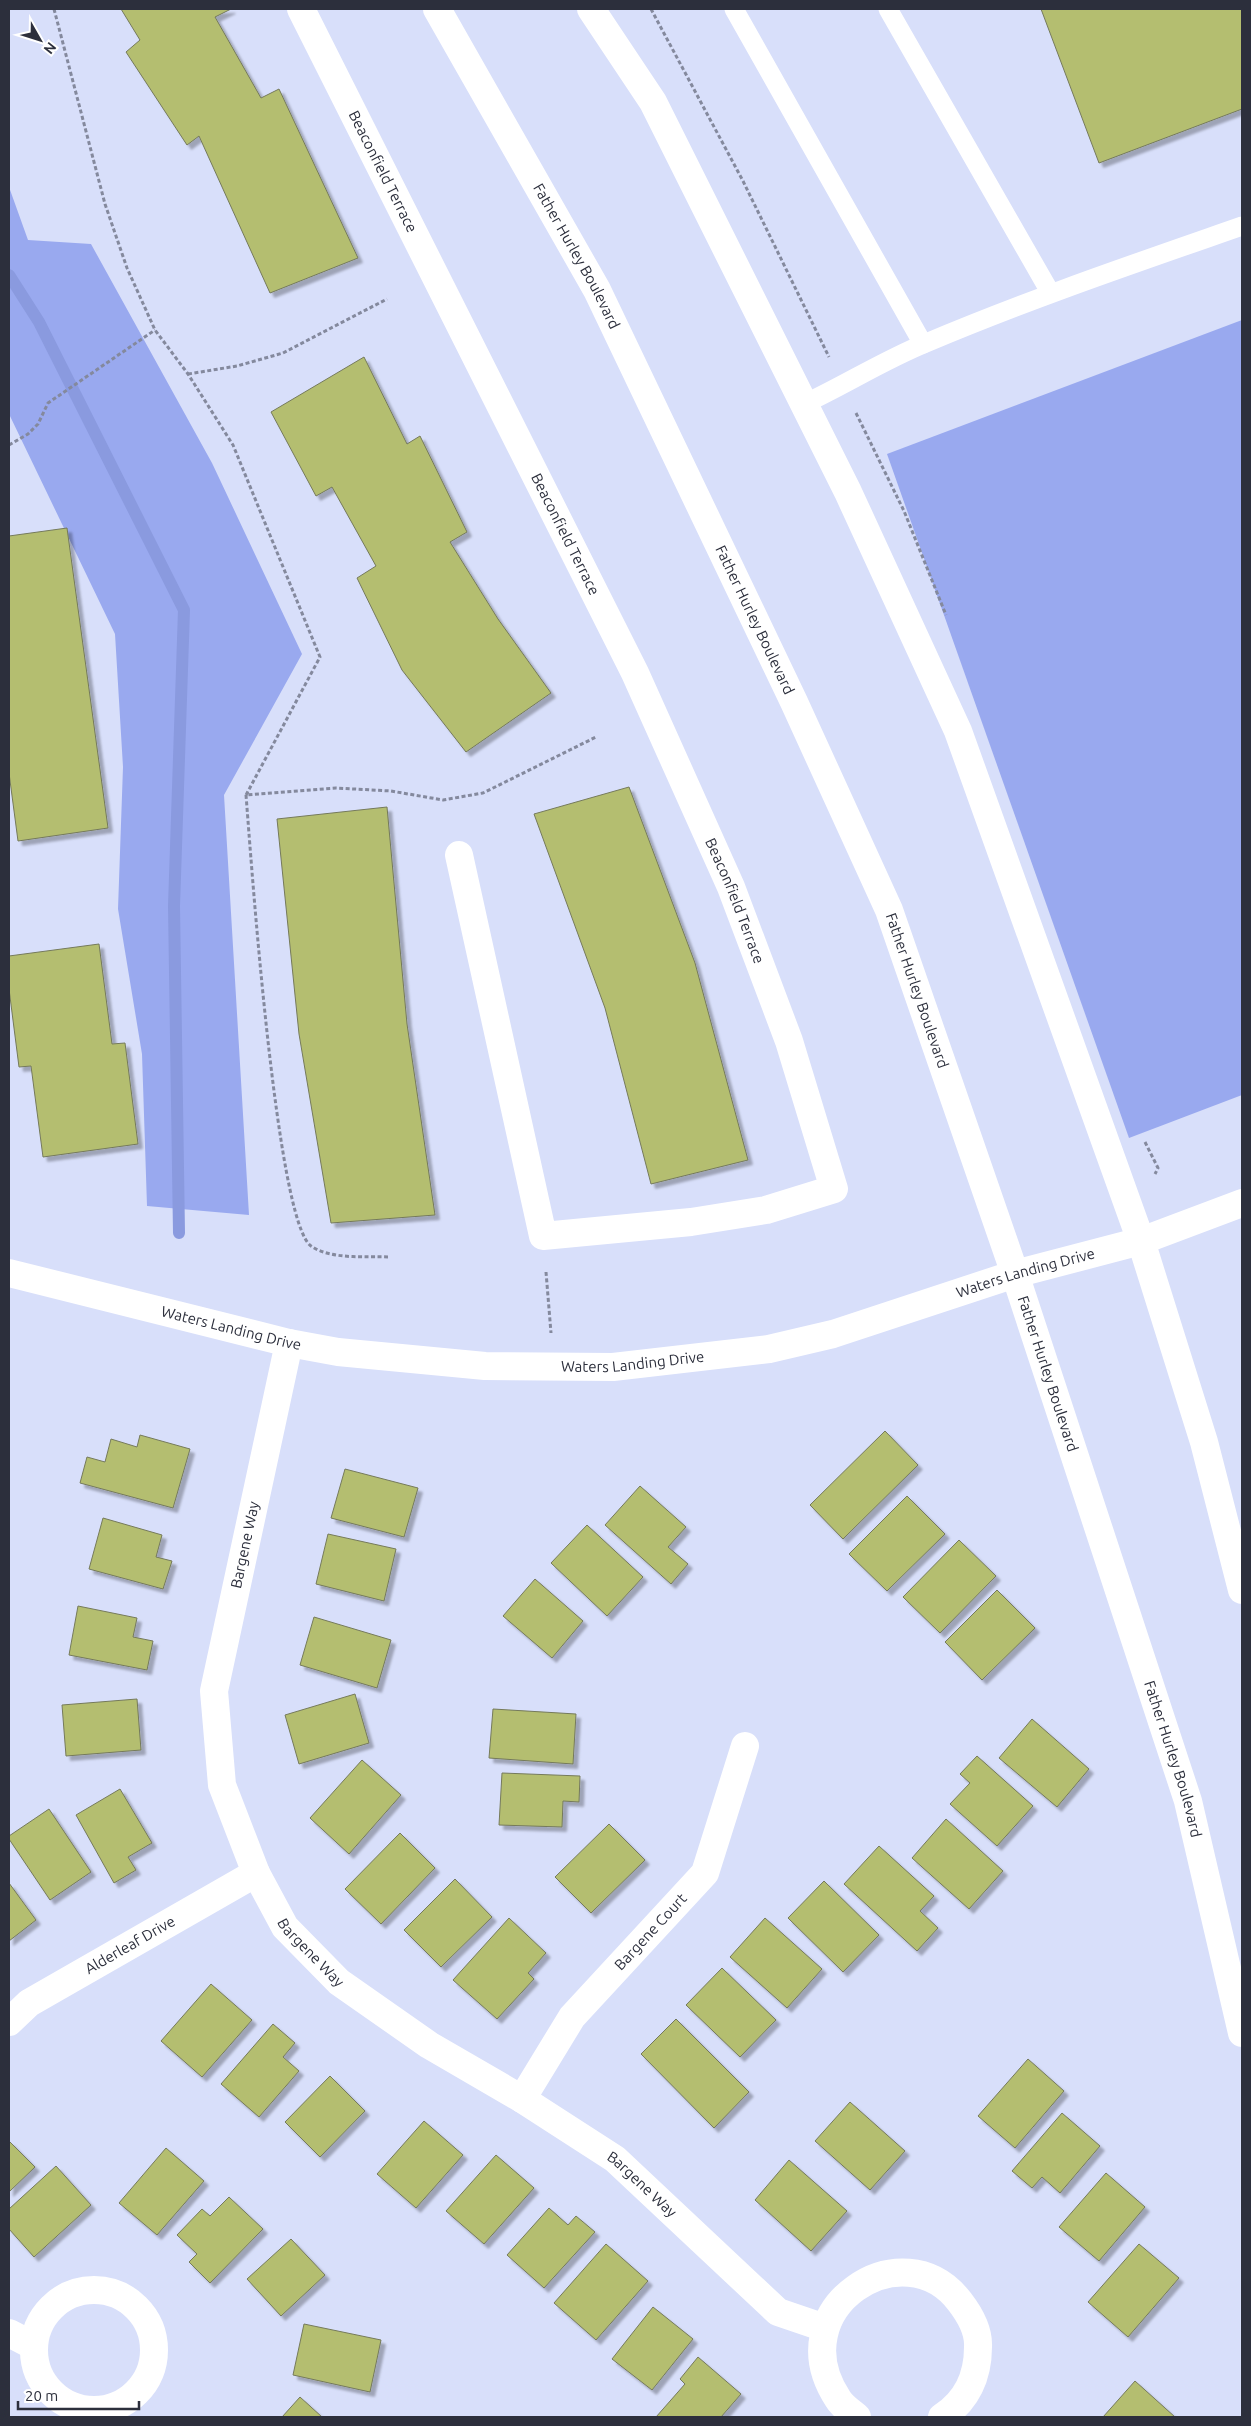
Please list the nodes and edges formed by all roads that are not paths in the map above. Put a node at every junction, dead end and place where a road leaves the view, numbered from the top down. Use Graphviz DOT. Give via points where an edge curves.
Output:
graph roads {
  1 [pos="301,9"];
  2 [pos="437,9"];
  3 [pos="591,9"];
  4 [pos="734,9"];
  5 [pos="888,9"];
  6 [pos="1242,226"];
  7 [pos="1050,292"];
  8 [pos="923,344"];
  9 [pos="804,404"];
  10 [pos="459,855"];
  11 [pos="1242,1203"];
  12 [pos="1140,1241"];
  13 [pos="9,1273"];
  14 [pos="1015,1274"];
  15 [pos="288,1343"];
  16 [pos="1242,1590"];
  17 [pos="745,1746"];
  18 [pos="256,1874"];
  19 [pos="9,2022"];
  20 [pos="1242,2033"];
  21 [pos="522,2099"];
  22 [pos="825,2328"];
  23 [pos="9,2333"];
  24 [pos="34,2346"];
  25 [pos="857,2417"];
  26 [pos="942,2417"];
  1 -- 10 [label="street, Beaconfield Terrace" via="635,673 730,887 789,1041 834,1189 757,1211 691,1222 542,1236"];
  2 -- 14 [label="street, Father Hurley Boulevard" via="597,290 794,702 889,910"];
  3 -- 9 [label="street" via="653,102"];
  4 -- 8 [label="lane"];
  5 -- 7 [label="lane"];
  6 -- 7 [label="lane"];
  7 -- 8 [label="lane"];
  8 -- 9 [label="lane"];
  9 -- 12 [label="street" via="958,731"];
  11 -- 12 [label="street, Waters Landing Drive"];
  12 -- 14 [label="street, Waters Landing Drive"];
  12 -- 16 [label="street" via="1204,1442"];
  13 -- 15 [label="street, Waters Landing Drive"];
  14 -- 15 [label="street, Waters Landing Drive" via="863,1326 769,1349 613,1367 485,1366 338,1352"];
  14 -- 20 [label="street, Father Hurley Boulevard" via="1188,1801"];
  15 -- 18 [label="street, Bargene Way" via="214,1692 222,1785"];
  17 -- 21 [label="street, Bargene Court" via="705,1873 572,2017"];
  18 -- 19 [label="street, Alderleaf Drive" via="29,2003"];
  18 -- 21 [label="street, Bargene Way" via="285,1927 339,1982 429,2045"];
  21 -- 22 [label="street, Bargene Way" via="615,2159 778,2312"];
  22 -- 25 [label="street" via="821,2354 826,2378 839,2401"];
  22 -- 26 [label="street" via="837,2304 856,2286 881,2275 907,2273 932,2280 954,2294 970,2315 978,2340 978,2367 969,2390 953,2410"];
  23 -- 24 [label="street"];
  24 -- 24 [label="street" via="36,2367 45,2386 60,2401 79,2410 100,2411 121,2405 138,2393 150,2376 155,2355 153,2336 146,2318 134,2304 117,2294 99,2290 80,2291 62,2299 48,2311 38,2328"];
}
